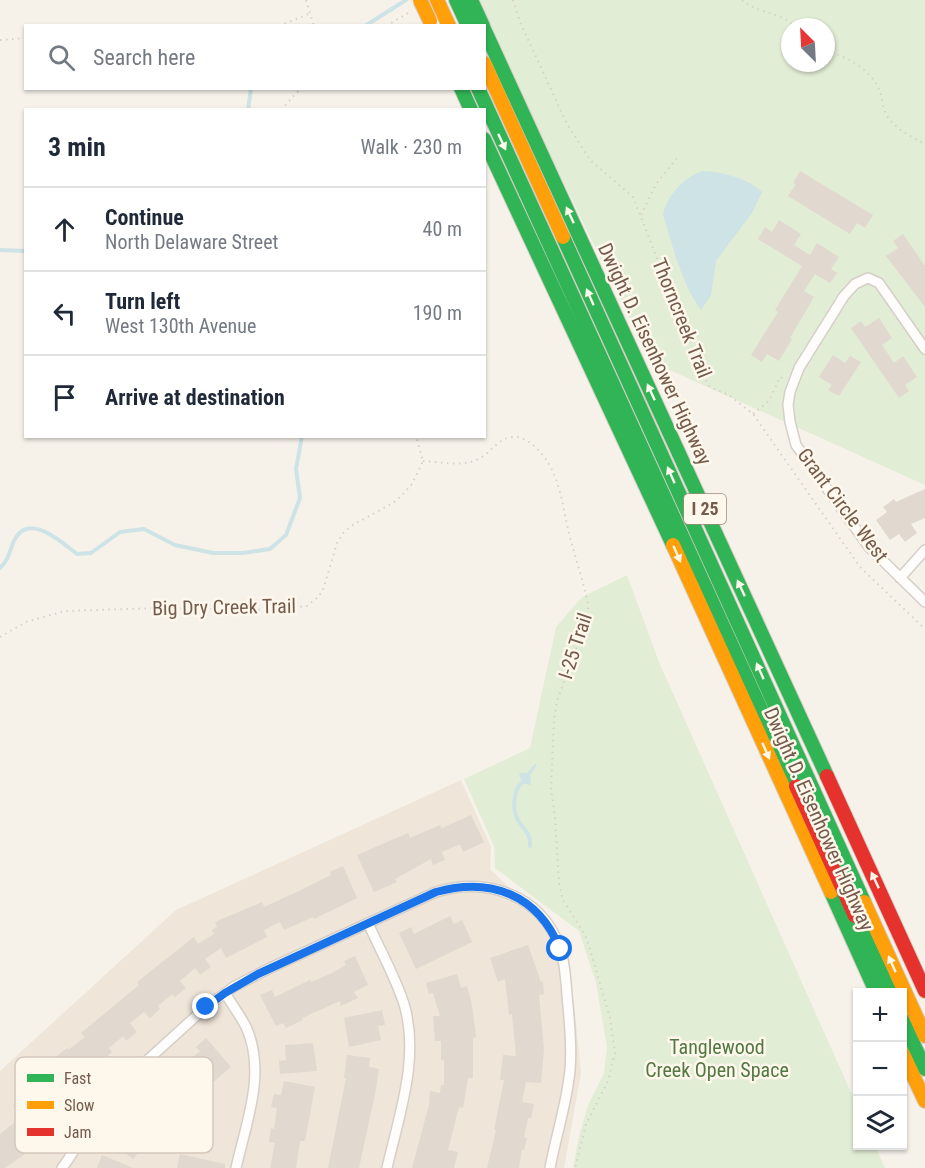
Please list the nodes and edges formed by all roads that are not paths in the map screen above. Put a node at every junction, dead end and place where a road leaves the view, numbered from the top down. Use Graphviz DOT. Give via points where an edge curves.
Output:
graph roads {
  1 [pos="420,0"];
  2 [pos="437,0"];
  3 [pos="465,2"];
  4 [pos="446,20"];
  5 [pos="431,23"];
  6 [pos="468,24"];
  7 [pos="482,24"];
  8 [pos="486,31"];
  9 [pos="486,67"];
  10 [pos="462,90"];
  11 [pos="479,90"];
  12 [pos="470,108"];
  13 [pos="486,143"];
  14 [pos="925,349"];
  15 [pos="925,550"];
  16 [pos="900,578"];
  17 [pos="925,602"];
  18 [pos="368,923"];
  19 [pos="874,988"];
  20 [pos="888,988"];
  21 [pos="925,991"];
  22 [pos="225,993"];
  23 [pos="907,1028"];
  24 [pos="925,1036"];
  25 [pos="151,1057"];
  26 [pos="907,1061"];
  27 [pos="925,1069"];
  28 [pos="925,1101"];
  29 [pos="72,1153"];
  30 [pos="62,1168"];
  31 [pos="236,1168"];
  32 [pos="387,1168"];
  33 [pos="550,1168"];
  1 -- 5 [label="highway, bridge"];
  2 -- 4 [label="highway"];
  3 -- 6 [label="highway"];
  3 -- 7 [label="highway, Dwight D. Eisenhower Highway / I 25"];
  21 -- 8 [label="highway, Dwight D. Eisenhower Highway / I 25, one-way"];
  24 -- 9 [label="highway, one-way"];
  10 -- 12 [label="highway"];
  11 -- 20 [label="highway, one-way"];
  13 -- 19 [label="highway, Dwight D. Eisenhower Highway / I 25, one-way"];
  14 -- 16 [label="street, Grant Circle West" via="879,283 868,278 844,296 799,368 788,405 796,445 869,547"];
  15 -- 16 [label="street"];
  16 -- 17 [label="street, Grant Circle West"];
  18 -- 22 [label="street"];
  18 -- 32 [label="street" via="400,993 409,1034 408,1075"];
  18 -- 33 [label="street" via="436,892 484,886 511,894 536,911 548,926 564,966 571,1036 567,1094"];
  22 -- 25 [label="street"];
  22 -- 31 [label="street" via="248,1031 255,1066 253,1094"];
  23 -- 27 [label="highway"];
  26 -- 28 [label="highway"];
  29 -- 30 [label="street"];
}
